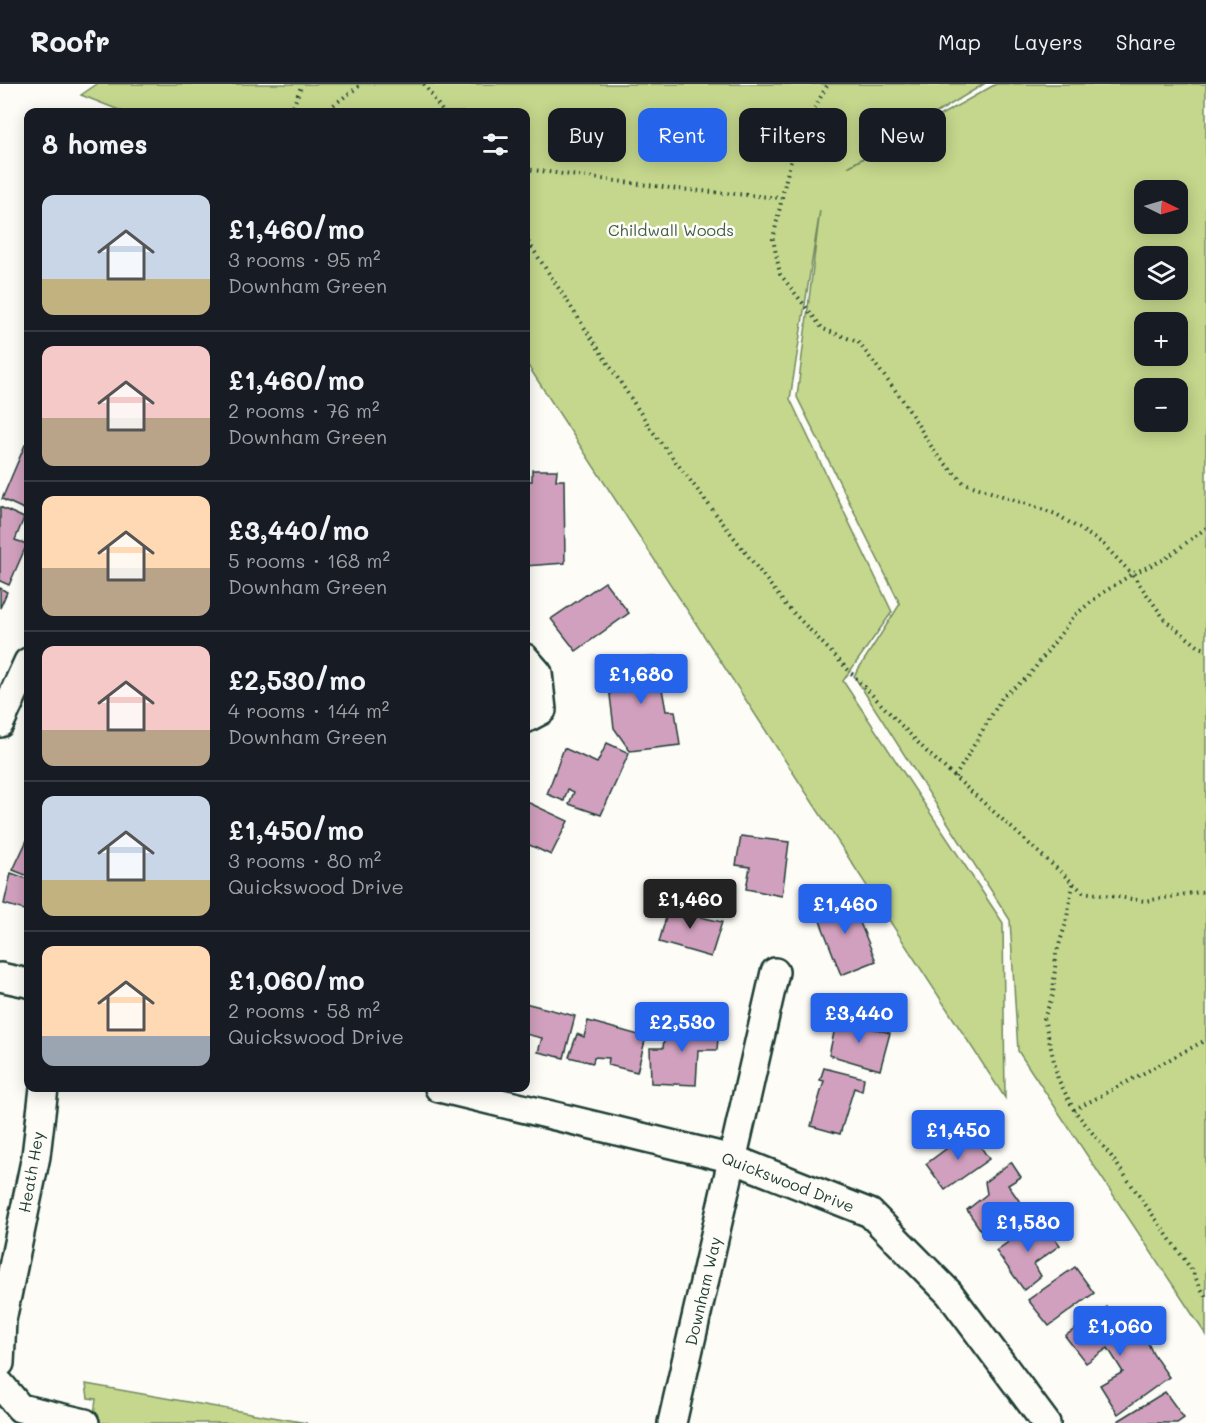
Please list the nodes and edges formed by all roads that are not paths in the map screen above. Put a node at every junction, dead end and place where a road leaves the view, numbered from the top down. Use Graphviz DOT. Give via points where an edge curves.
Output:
graph roads {
  1 [pos="530,664"];
  2 [pos="24,671"];
  3 [pos="530,716"];
  4 [pos="0,723"];
  5 [pos="775,972"];
  6 [pos="0,977"];
  7 [pos="24,982"];
  8 [pos="44,1092"];
  9 [pos="456,1092"];
  10 [pos="733,1159"];
  11 [pos="0,1363"];
  12 [pos="0,1384"];
  13 [pos="85,1423"];
  14 [pos="672,1423"];
  15 [pos="1046,1423"];
  1 -- 3 [label="street" via="538,673 542,710"];
  2 -- 4 [label="street"];
  5 -- 10 [label="street, Downham Way"];
  6 -- 7 [label="street"];
  8 -- 11 [label="street, Heath Hey" via="36,1156 2,1320"];
  9 -- 10 [label="street, Quickswood Drive"];
  10 -- 14 [label="street, Downham Way"];
  10 -- 15 [label="street, Quickswood Drive" via="870,1213 949,1293"];
  12 -- 13 [label="street" via="20,1408"];
}
